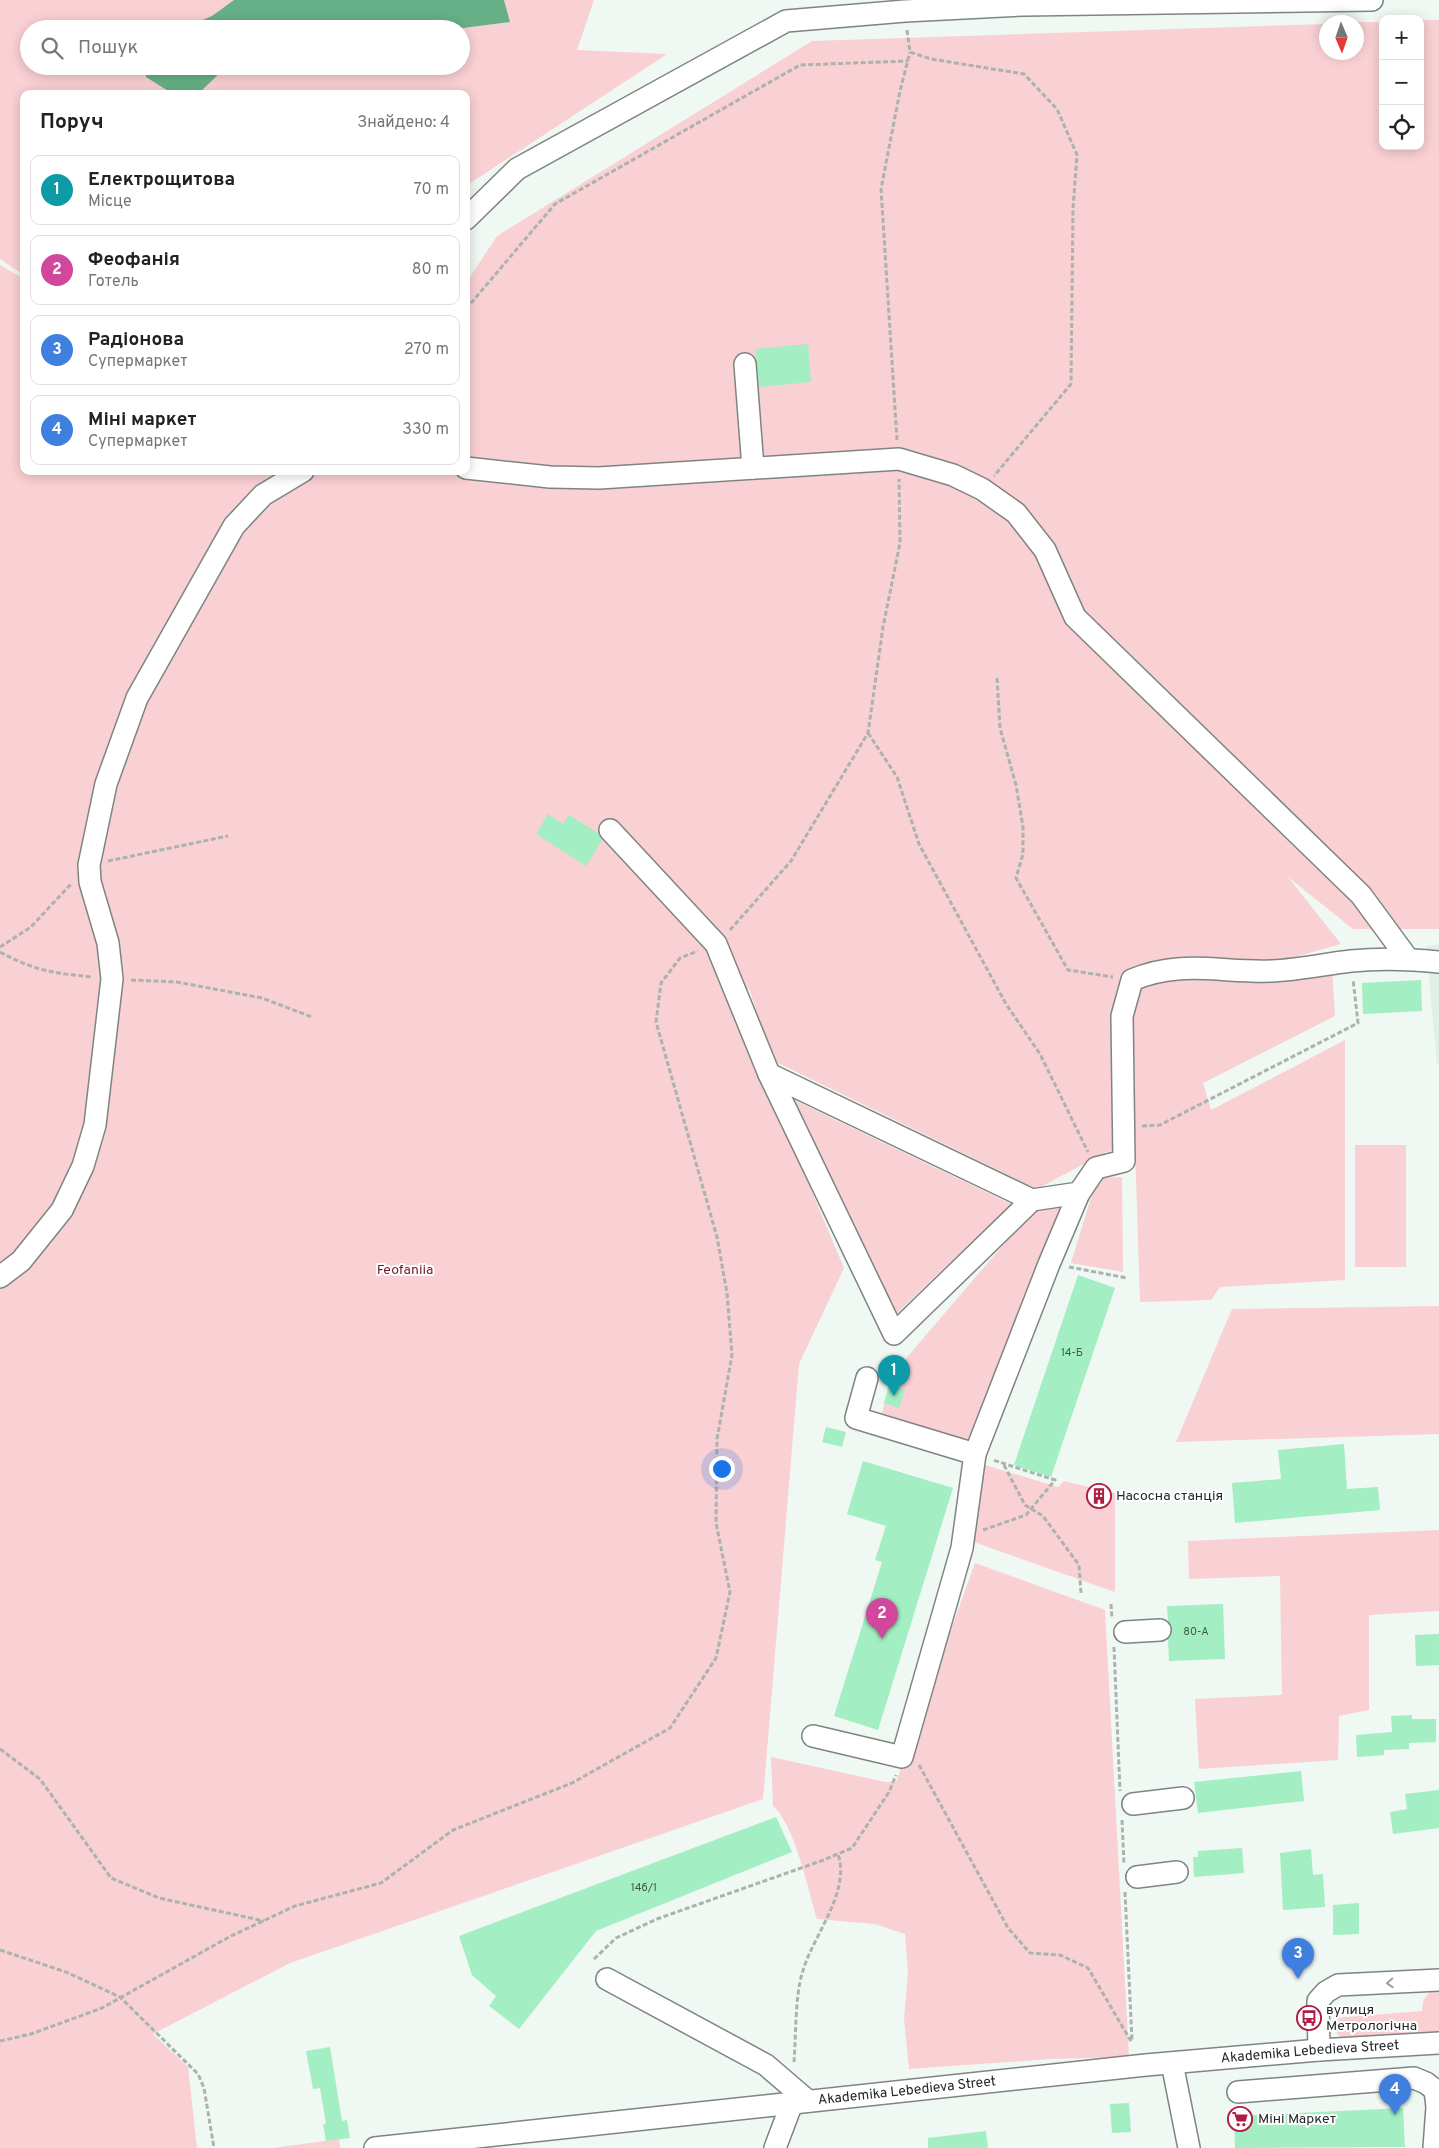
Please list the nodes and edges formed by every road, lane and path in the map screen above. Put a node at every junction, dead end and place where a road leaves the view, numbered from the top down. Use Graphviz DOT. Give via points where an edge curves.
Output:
graph roads {
  1 [pos="1372,0"];
  2 [pos="904,5"];
  3 [pos="910,52"];
  4 [pos="908,61"];
  5 [pos="470,216"];
  6 [pos="470,304"];
  7 [pos="745,364"];
  8 [pos="898,460"];
  9 [pos="470,468"];
  10 [pos="753,468"];
  11 [pos="296,475"];
  12 [pos="982,489"];
  13 [pos="997,678"];
  14 [pos="868,733"];
  15 [pos="610,830"];
  16 [pos="716,944"];
  17 [pos="0,952"];
  18 [pos="1408,959"];
  19 [pos="1439,962"];
  20 [pos="1353,978"];
  21 [pos="112,979"];
  22 [pos="1132,980"];
  23 [pos="312,1017"];
  24 [pos="769,1074"];
  25 [pos="1124,1128"];
  26 [pos="1096,1168"];
  27 [pos="1079,1193"];
  28 [pos="1032,1200"];
  29 [pos="1049,1264"];
  30 [pos="0,1277"];
  31 [pos="1127,1278"];
  32 [pos="867,1378"];
  33 [pos="974,1454"];
  34 [pos="964,1536"];
  35 [pos="1081,1593"];
  36 [pos="1112,1604"];
  37 [pos="1160,1630"];
  38 [pos="1117,1633"];
  39 [pos="813,1736"];
  40 [pos="0,1749"];
  41 [pos="909,1757"];
  42 [pos="1183,1798"];
  43 [pos="1125,1803"];
  44 [pos="838,1854"];
  45 [pos="1177,1872"];
  46 [pos="1128,1878"];
  47 [pos="264,1920"];
  48 [pos="0,1950"];
  49 [pos="594,1959"];
  50 [pos="607,1979"];
  51 [pos="1439,1980"];
  52 [pos="120,1997"];
  53 [pos="0,2041"];
  54 [pos="1132,2043"];
  55 [pos="1439,2043"];
  56 [pos="1319,2050"];
  57 [pos="1172,2063"];
  58 [pos="1133,2066"];
  59 [pos="793,2070"];
  60 [pos="1238,2092"];
  61 [pos="800,2102"];
  62 [pos="214,2148"];
  63 [pos="375,2148"];
  64 [pos="775,2148"];
  65 [pos="1189,2148"];
  66 [pos="1434,2148"];
  1 -- 2 [label="street"];
  2 -- 3 [label="path"];
  2 -- 5 [label="street" via="786,21 517,169"];
  3 -- 4 [label="path"];
  3 -- 12 [label="path" via="931,59 1024,74 1057,109 1077,155 1073,208 1071,384"];
  4 -- 6 [label="path" via="800,65 791,69 554,204"];
  4 -- 8 [label="path" via="881,188"];
  7 -- 10 [label="street"];
  8 -- 10 [label="street"];
  8 -- 12 [label="street" via="953,475"];
  8 -- 14 [label="path" via="900,543"];
  9 -- 10 [label="street" via="550,477 599,478"];
  11 -- 21 [label="street" via="263,495 234,526 137,698 106,784 89,865 90,882 108,943"];
  12 -- 18 [label="street" via="1016,513 1045,550 1075,617 1361,896"];
  13 -- 22 [label="path" via="1000,728 1023,827 1023,854 1016,878 1068,970"];
  14 -- 16 [label="path" via="791,861 743,918"];
  14 -- 26 [label="path" via="896,777 919,844 1006,1004 1040,1054"];
  15 -- 16 [label="street"];
  16 -- 24 [label="street"];
  16 -- 47 [label="path" via="680,958 661,983 656,1022 717,1237 728,1302 732,1356 717,1439 716,1523 730,1592 716,1658 670,1728 572,1783 453,1830 381,1883 295,1906"];
  17 -- 21 [label="path" via="24,965 51,973"];
  18 -- 19 [label="street"];
  18 -- 22 [label="street" via="1353,961 1272,971 1196,967 1145,974"];
  20 -- 25 [label="path" via="1358,1023 1160,1125"];
  21 -- 23 [label="path" via="177,982 262,998"];
  21 -- 30 [label="street" via="95,1125 83,1166 62,1210 21,1261"];
  22 -- 25 [label="street" via="1122,1016"];
  24 -- 28 [label="street"];
  24 -- 28 [label="street" via="894,1334"];
  25 -- 26 [label="street" via="1124,1161"];
  26 -- 27 [label="street"];
  27 -- 28 [label="street"];
  27 -- 29 [label="street"];
  29 -- 31 [label="path"];
  29 -- 33 [label="street"];
  32 -- 33 [label="street" via="856,1418"];
  33 -- 34 [label="street"];
  34 -- 35 [label="path" via="1026,1515 1032,1508 1038,1501 1044,1494 1055,1480 1004,1465 1026,1505 1031,1509 1037,1513 1043,1516 1078,1564"];
  34 -- 41 [label="street"];
  36 -- 38 [label="path"];
  37 -- 38 [label="street"];
  38 -- 43 [label="path"];
  39 -- 41 [label="street"];
  40 -- 47 [label="path" via="40,1779 111,1878 159,1898"];
  41 -- 44 [label="path" via="852,1848"];
  41 -- 54 [label="path" via="1008,1928 1030,1953 1060,1955 1088,1968"];
  42 -- 43 [label="street"];
  43 -- 46 [label="path"];
  44 -- 49 [label="path" via="656,1919 616,1938"];
  44 -- 59 [label="path" via="841,1878 801,1975"];
  45 -- 46 [label="street"];
  46 -- 54 [label="path"];
  47 -- 52 [label="path"];
  48 -- 52 [label="path" via="66,1972"];
  50 -- 61 [label="street" via="766,2065"];
  51 -- 56 [label="street, one-way" via="1338,1985 1318,2001"];
  52 -- 53 [label="path" via="102,2008 31,2034"];
  52 -- 62 [label="path" via="198,2074 204,2088"];
  54 -- 58 [label="path"];
  55 -- 56 [label="street, Akademika Lebedieva Street"];
  56 -- 57 [label="street, Akademika Lebedieva Street"];
  57 -- 58 [label="street, Akademika Lebedieva Street"];
  57 -- 65 [label="street"];
  58 -- 61 [label="street, Akademika Lebedieva Street"];
  60 -- 66 [label="street" via="1414,2078 1435,2090"];
  61 -- 63 [label="street, Akademika Lebedieva Street"];
  61 -- 64 [label="street"];
}
